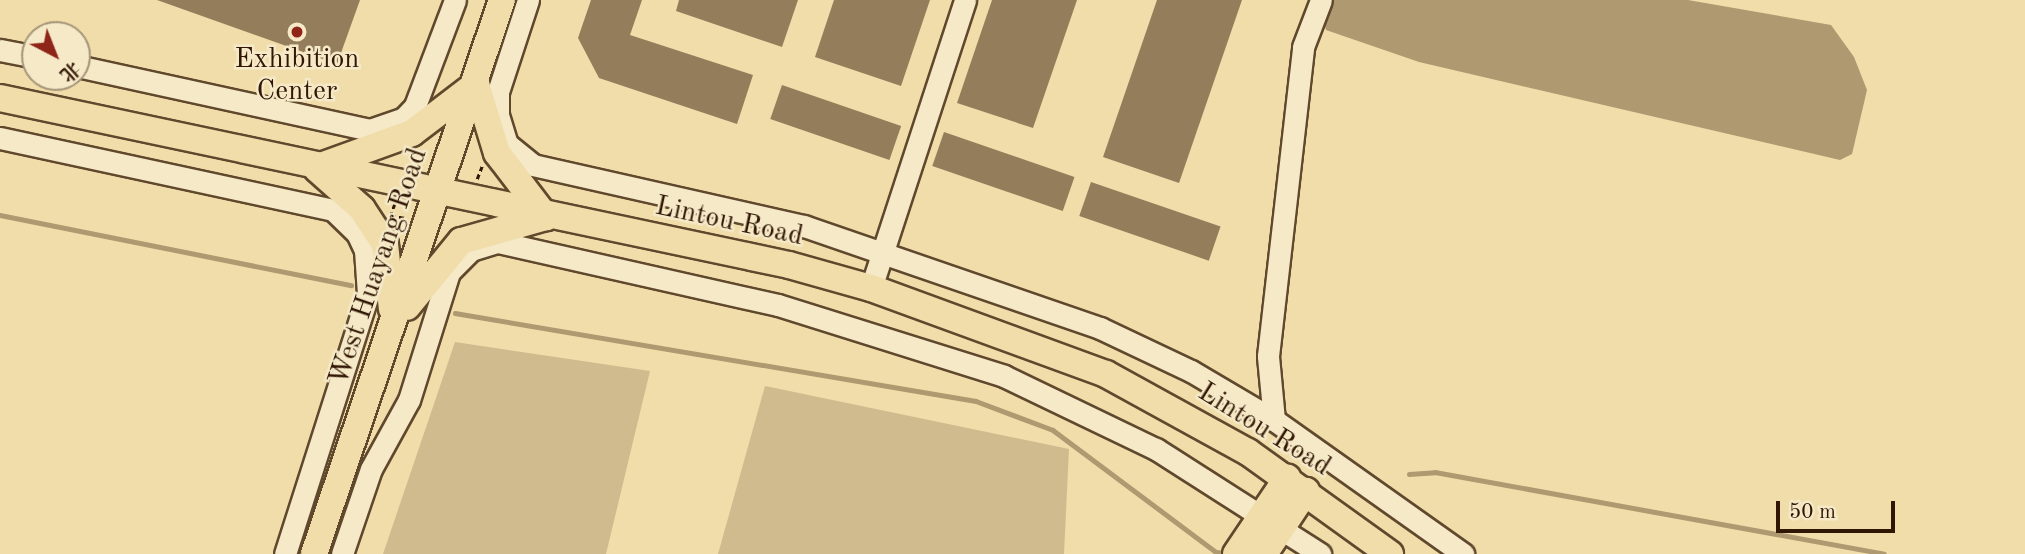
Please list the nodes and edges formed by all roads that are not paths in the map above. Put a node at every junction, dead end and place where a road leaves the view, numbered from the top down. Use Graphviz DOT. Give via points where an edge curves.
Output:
graph roads {
  1 [pos="455,0"];
  2 [pos="502,0"];
  3 [pos="528,0"];
  4 [pos="965,0"];
  5 [pos="1321,0"];
  6 [pos="0,50"];
  7 [pos="21,54"];
  8 [pos="91,69"];
  9 [pos="476,84"];
  10 [pos="0,98"];
  11 [pos="0,138"];
  12 [pos="316,167"];
  13 [pos="439,192"];
  14 [pos="546,217"];
  15 [pos="883,249"];
  16 [pos="871,288"];
  17 [pos="392,327"];
  18 [pos="1274,420"];
  19 [pos="1296,485"];
  20 [pos="1272,521"];
  21 [pos="285,554"];
  22 [pos="314,554"];
  23 [pos="342,554"];
  24 [pos="1236,554"];
  25 [pos="1264,554"];
  26 [pos="1320,554"];
  27 [pos="1390,554"];
  28 [pos="1463,554"];
  1 -- 8 [label="street" via="415,106 404,118 370,130"];
  2 -- 9 [label="main road, West Huayang Road"];
  3 -- 15 [label="street" via="498,92 500,128 520,156 533,165 804,226"];
  4 -- 15 [label="street"];
  5 -- 18 [label="street" via="1308,29 1300,74 1268,356"];
  6 -- 7 [label="street"];
  9 -- 12 [label="main road" via="412,133"];
  9 -- 13 [label="main road, West Huayang Road"];
  9 -- 14 [label="main road" via="497,153"];
  10 -- 12 [label="main road, Lintou Road"];
  11 -- 21 [label="street" via="334,210 357,233 365,250 368,294"];
  12 -- 13 [label="main road, Lintou Road"];
  12 -- 17 [label="main road" via="362,209 385,244"];
  13 -- 14 [label="main road, Lintou Road"];
  13 -- 17 [label="main road, West Huayang Road"];
  14 -- 16 [label="main road, Lintou Road" via="789,264"];
  14 -- 17 [label="main road" via="461,241"];
  15 -- 16 [label="street"];
  15 -- 18 [label="street" via="1100,328 1191,371"];
  16 -- 19 [label="main road, Lintou Road" via="1106,374"];
  17 -- 22 [label="main road, West Huayang Road"];
  18 -- 28 [label="street"];
  19 -- 20 [label="main road"];
  19 -- 27 [label="main road, Lintou Road"];
  20 -- 23 [label="street" via="1156,449 1065,403 954,358 778,304 498,242 471,250 449,272 409,400 371,469"];
  20 -- 24 [label="main road"];
  20 -- 25 [label="main road"];
  20 -- 26 [label="street"];
}
